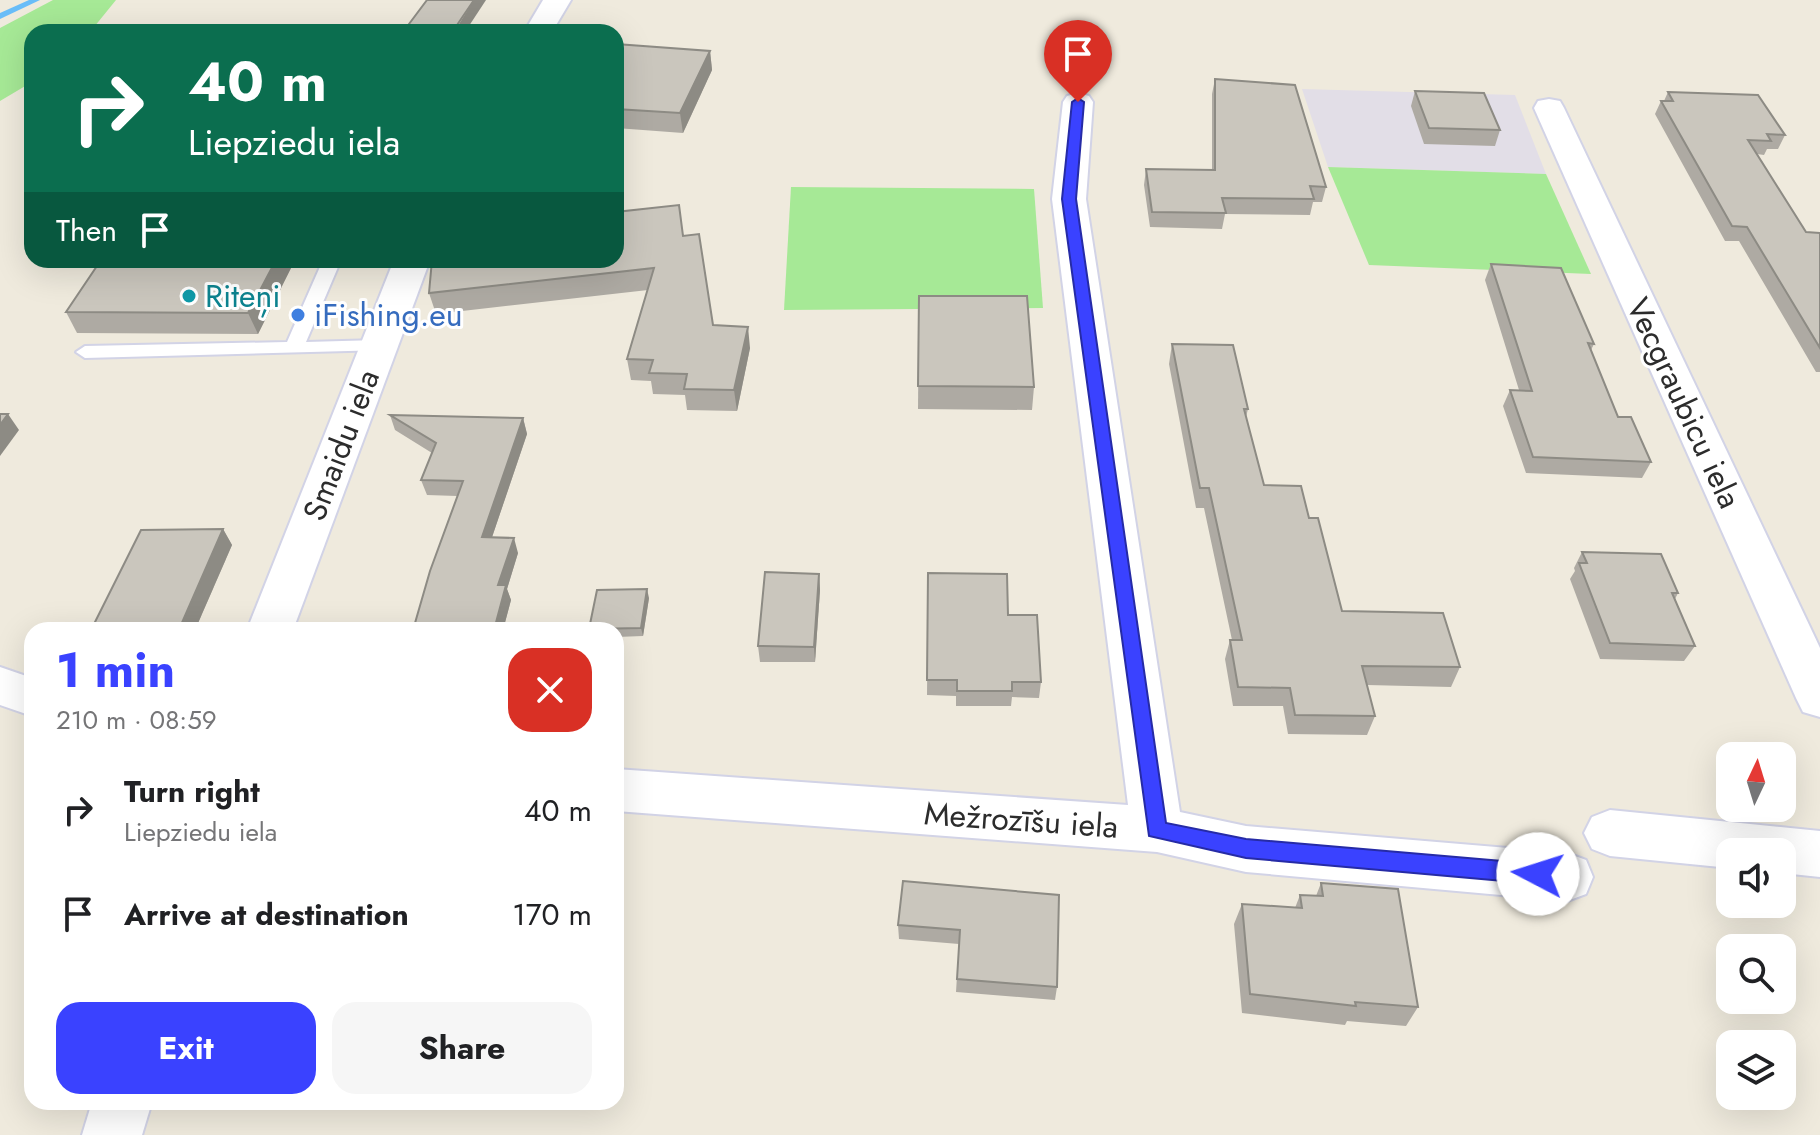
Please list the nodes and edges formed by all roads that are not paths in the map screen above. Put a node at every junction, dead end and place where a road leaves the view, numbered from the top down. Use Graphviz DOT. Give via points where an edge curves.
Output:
graph roads {
  1 [pos="557,0"];
  2 [pos="543,24"];
  3 [pos="1078,102"];
  4 [pos="1549,108"];
  5 [pos="329,268"];
  6 [pos="409,268"];
  7 [pos="379,346"];
  8 [pos="294,348"];
  9 [pos="85,352"];
  10 [pos="273,622"];
  11 [pos="0,686"];
  12 [pos="24,694"];
  13 [pos="1820,698"];
  14 [pos="624,791"];
  15 [pos="1157,830"];
  16 [pos="1610,833"];
  17 [pos="1820,854"];
  18 [pos="1567,877"];
  19 [pos="120,1110"];
  20 [pos="112,1135"];
  1 -- 2 [label="street"];
  3 -- 15 [label="street" via="1069,199"];
  4 -- 13 [label="street, Vecgraubicu iela"];
  5 -- 8 [label="lane"];
  6 -- 7 [label="street, Smaidu iela"];
  7 -- 8 [label="lane"];
  7 -- 10 [label="street, Smaidu iela"];
  8 -- 9 [label="lane"];
  11 -- 12 [label="street"];
  14 -- 15 [label="street, Mežrozīšu iela"];
  15 -- 18 [label="street, Mežrozīšu iela" via="1246,849"];
  16 -- 17 [label="street"];
  19 -- 20 [label="street"];
}
